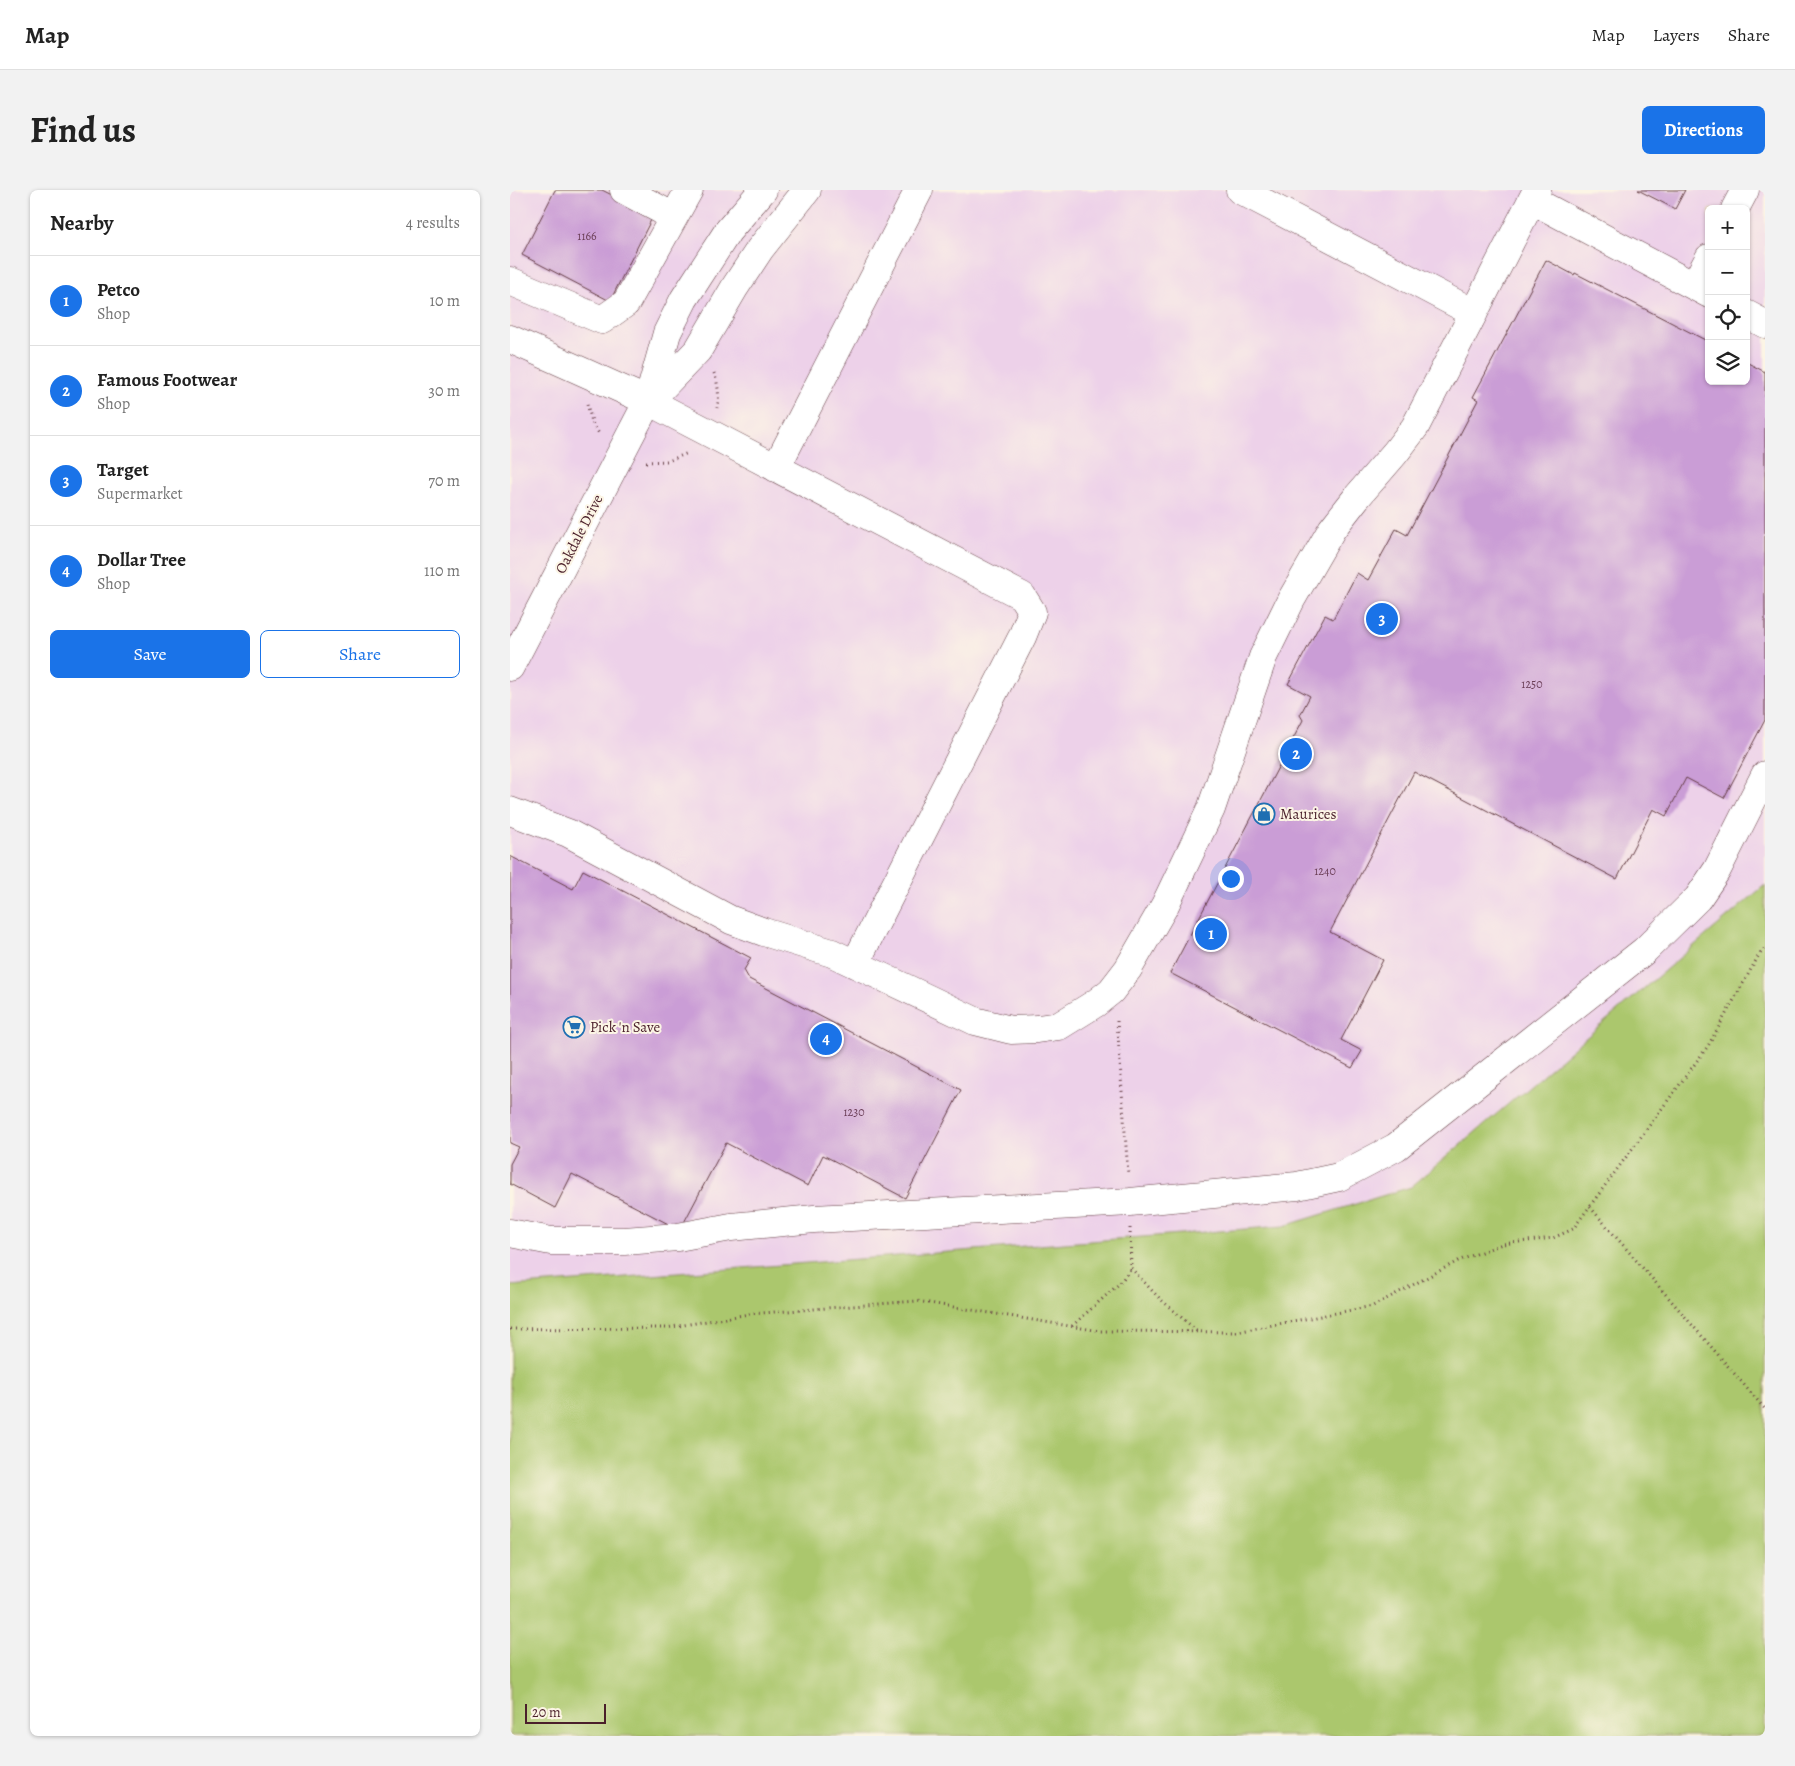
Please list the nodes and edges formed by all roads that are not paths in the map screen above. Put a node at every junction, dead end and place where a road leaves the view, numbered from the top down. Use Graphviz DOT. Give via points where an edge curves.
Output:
graph roads {
  1 [pos="624,190"];
  2 [pos="763,190"];
  3 [pos="807,190"];
  4 [pos="919,190"];
  5 [pos="1240,190"];
  6 [pos="1745,190"];
  7 [pos="1534,195"];
  8 [pos="681,198"];
  9 [pos="1737,205"];
  10 [pos="1705,274"];
  11 [pos="510,281"];
  12 [pos="1701,290"];
  13 [pos="1474,313"];
  14 [pos="510,339"];
  15 [pos="648,402"];
  16 [pos="776,468"];
  17 [pos="510,667"];
  18 [pos="1765,775"];
  19 [pos="510,811"];
  20 [pos="855,964"];
  21 [pos="510,1232"];
  1 -- 8 [label="street"];
  2 -- 15 [label="street, Oakdale Drive" via="728,231 684,299 667,333"];
  3 -- 15 [label="street, Oakdale Drive" via="760,249 698,350"];
  4 -- 16 [label="street"];
  5 -- 13 [label="street"];
  6 -- 9 [label="street"];
  7 -- 12 [label="street"];
  7 -- 13 [label="street"];
  8 -- 11 [label="street" via="626,303 602,320"];
  10 -- 12 [label="street"];
  13 -- 20 [label="street" via="1415,427 1332,529 1291,600 1264,657 1211,809 1165,905 1128,969 1111,991 1059,1026 1010,1030 975,1021"];
  14 -- 15 [label="street"];
  15 -- 16 [label="street"];
  15 -- 17 [label="street, Oakdale Drive"];
  16 -- 20 [label="street" via="1022,596 1032,612"];
  18 -- 21 [label="street" via="1717,870 1698,898 1644,952 1396,1147 1339,1177 1297,1186 1169,1198 814,1219 624,1241 551,1241"];
  19 -- 20 [label="street" via="568,833 731,920 832,953"];
}
